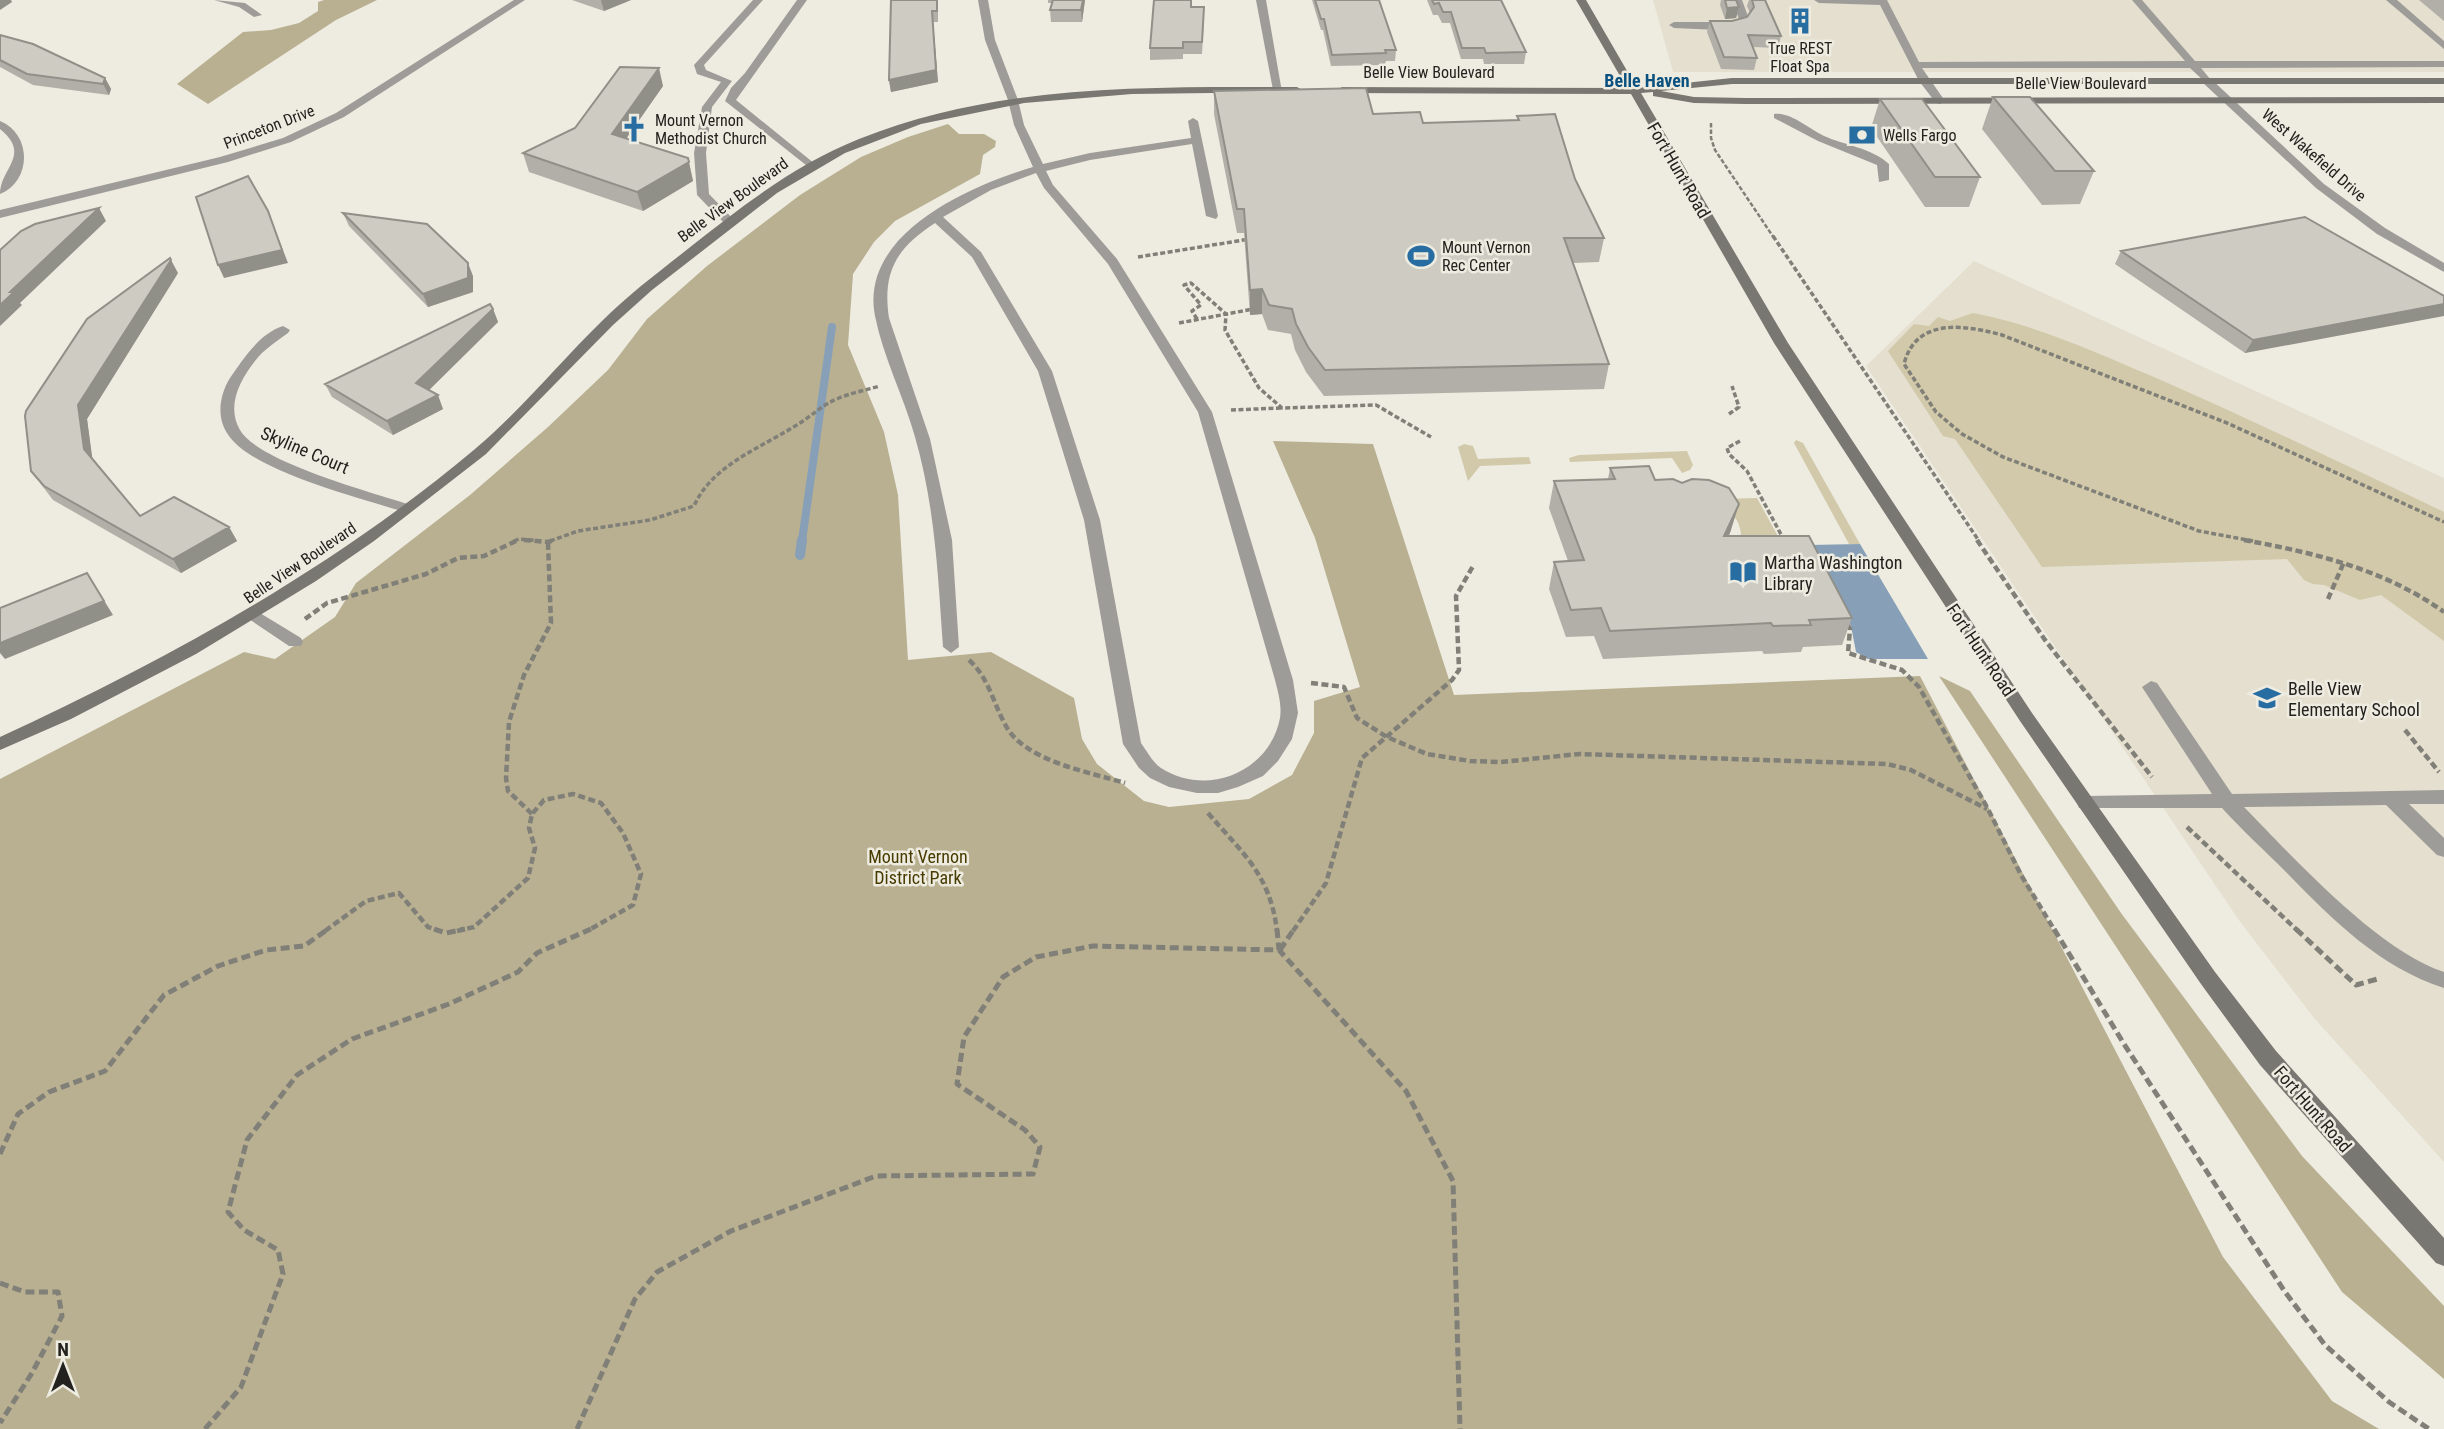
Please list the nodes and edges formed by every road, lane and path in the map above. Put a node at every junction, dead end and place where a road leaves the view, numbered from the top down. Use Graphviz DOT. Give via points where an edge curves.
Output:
graph roads {
  1 [pos="219,0"];
  2 [pos="520,0"];
  3 [pos="758,0"];
  4 [pos="802,0"];
  5 [pos="983,0"];
  6 [pos="1261,0"];
  7 [pos="1581,0"];
  8 [pos="1737,0"];
  9 [pos="1819,0"];
  10 [pos="2137,0"];
  11 [pos="2391,0"];
  12 [pos="1882,1"];
  13 [pos="257,15"];
  14 [pos="1674,25"];
  15 [pos="2444,46"];
  16 [pos="2192,64"];
  17 [pos="2444,64"];
  18 [pos="1916,65"];
  19 [pos="2206,80"];
  20 [pos="1924,81"];
  21 [pos="2444,81"];
  22 [pos="1278,90"];
  23 [pos="1306,90"];
  24 [pos="1333,90"];
  25 [pos="1634,91"];
  26 [pos="1013,100"];
  27 [pos="1700,100"];
  28 [pos="2228,100"];
  29 [pos="2444,100"];
  30 [pos="1940,101"];
  31 [pos="1778,116"];
  32 [pos="1193,121"];
  33 [pos="0,124"];
  34 [pos="1197,140"];
  35 [pos="811,166"];
  36 [pos="1039,169"];
  37 [pos="1883,180"];
  38 [pos="0,191"];
  39 [pos="0,215"];
  40 [pos="935,216"];
  41 [pos="1212,216"];
  42 [pos="730,222"];
  43 [pos="1255,239"];
  44 [pos="1164,252"];
  45 [pos="2444,268"];
  46 [pos="1264,307"];
  47 [pos="1226,314"];
  48 [pos="283,330"];
  49 [pos="904,380"];
  50 [pos="1732,386"];
  51 [pos="1253,408"];
  52 [pos="1282,408"];
  53 [pos="1729,414"];
  54 [pos="1431,438"];
  55 [pos="1740,441"];
  56 [pos="406,508"];
  57 [pos="2444,522"];
  58 [pos="548,542"];
  59 [pos="1788,548"];
  60 [pos="2344,562"];
  61 [pos="1473,566"];
  62 [pos="2328,600"];
  63 [pos="2444,612"];
  64 [pos="255,615"];
  65 [pos="1844,617"];
  66 [pos="290,638"];
  67 [pos="951,647"];
  68 [pos="1284,680"];
  69 [pos="2151,687"];
  70 [pos="2405,730"];
  71 [pos="1387,737"];
  72 [pos="0,744"];
  73 [pos="2444,778"];
  74 [pos="2154,779"];
  75 [pos="1135,786"];
  76 [pos="1186,787"];
  77 [pos="2444,797"];
  78 [pos="2391,798"];
  79 [pos="2228,801"];
  80 [pos="2086,803"];
  81 [pos="1988,809"];
  82 [pos="532,814"];
  83 [pos="2187,826"];
  84 [pos="2444,850"];
  85 [pos="1279,950"];
  86 [pos="2384,978"];
  87 [pos="2444,980"];
  88 [pos="0,1154"];
  89 [pos="2444,1255"];
  90 [pos="0,1283"];
  91 [pos="0,1423"];
  92 [pos="205,1429"];
  93 [pos="577,1429"];
  94 [pos="1460,1429"];
  95 [pos="2428,1429"];
  1 -- 13 [label="street" via="242,5"];
  2 -- 39 [label="street, Princeton Drive" via="340,115 287,140"];
  3 -- 42 [label="street" via="699,65 701,72 727,81 707,107 700,153 704,195"];
  4 -- 35 [label="street" via="730,101"];
  5 -- 26 [label="street" via="990,40"];
  6 -- 22 [label="street"];
  7 -- 25 [label="main road, Fort Hunt Road"];
  8 -- 14 [label="street" via="1744,19 1739,25"];
  9 -- 12 [label="street"];
  10 -- 16 [label="street, West Wakefield Drive"];
  11 -- 15 [label="street"];
  12 -- 18 [label="street"];
  16 -- 17 [label="street"];
  16 -- 18 [label="street"];
  16 -- 19 [label="street, West Wakefield Drive"];
  18 -- 20 [label="street"];
  19 -- 20 [label="main road, Belle View Boulevard"];
  19 -- 21 [label="main road, Belle View Boulevard"];
  19 -- 28 [label="street, West Wakefield Drive"];
  20 -- 25 [label="main road, Belle View Boulevard" via="1732,81"];
  20 -- 30 [label="street"];
  22 -- 23 [label="main road, Belle View Boulevard"];
  22 -- 26 [label="main road, Belle View Boulevard" via="1088,92"];
  24 -- 25 [label="main road, Belle View Boulevard"];
  25 -- 27 [label="main road, Belle View Boulevard"];
  25 -- 80 [label="main road, Fort Hunt Road" via="1781,343"];
  26 -- 35 [label="main road, Belle View Boulevard" via="901,127"];
  26 -- 36 [label="street"];
  27 -- 30 [label="main road, Belle View Boulevard"];
  27 -- 74 [label="path" via="1710,119 1715,150 2045,640"];
  28 -- 29 [label="main road, Belle View Boulevard"];
  28 -- 30 [label="main road, Belle View Boulevard"];
  28 -- 45 [label="street, West Wakefield Drive" via="2330,194"];
  31 -- 37 [label="street" via="1859,159"];
  32 -- 34 [label="street"];
  33 -- 38 [label="street" via="16,138 20,157 15,174"];
  34 -- 36 [label="street"];
  34 -- 41 [label="street"];
  35 -- 42 [label="main road, Belle View Boulevard"];
  36 -- 40 [label="street" via="979,190"];
  36 -- 68 [label="street" via="1060,203 1113,262 1205,412"];
  40 -- 49 [label="street" via="901,244 882,276 882,318"];
  40 -- 76 [label="street" via="977,256 1045,371 1092,520 1132,744 1154,772"];
  42 -- 56 [label="main road, Belle View Boulevard" via="609,321 507,427"];
  43 -- 44 [label="path"];
  46 -- 47 [label="path"];
  47 -- 47 [label="path" via="1199,319 1192,311 1201,305 1184,285 1191,283"];
  47 -- 52 [label="path" via="1225,330 1259,388"];
  48 -- 56 [label="street, Skyline Court" via="251,356 230,389 227,407 233,432 254,452 303,474"];
  49 -- 58 [label="path" via="841,397 815,410 735,461 701,489 694,506"];
  49 -- 67 [label="street" via="923,439 944,540"];
  50 -- 53 [label="path" via="1739,407"];
  51 -- 52 [label="path"];
  52 -- 54 [label="path" via="1376,405"];
  55 -- 59 [label="path" via="1727,448 1729,454 1747,471"];
  56 -- 64 [label="main road, Belle View Boulevard"];
  57 -- 60 [label="path" via="2225,422 2016,339 1947,328 1919,335 1907,348 1904,364 1936,412 1962,434 2003,457 2199,531"];
  58 -- 66 [label="path" via="519,539 484,556 457,558 426,574 327,603"];
  58 -- 82 [label="path" via="551,622 524,675 509,722 509,791"];
  60 -- 62 [label="path"];
  60 -- 63 [label="path" via="2416,592"];
  61 -- 71 [label="path" via="1456,596 1459,670"];
  64 -- 66 [label="street"];
  64 -- 72 [label="main road, Belle View Boulevard" via="69,714"];
  65 -- 81 [label="path" via="1850,629 1848,653 1864,663 1894,664 1907,670"];
  67 -- 75 [label="path" via="979,667 1019,744"];
  68 -- 71 [label="path" via="1344,687 1357,718"];
  68 -- 76 [label="street" via="1290,716 1280,747 1254,773 1224,787"];
  69 -- 79 [label="street"];
  70 -- 73 [label="path"];
  71 -- 81 [label="path" via="1427,754 1470,761 1579,754 1887,764 1911,770"];
  71 -- 85 [label="path" via="1362,758 1326,883"];
  76 -- 85 [label="path" via="1262,876 1273,908"];
  77 -- 78 [label="street"];
  78 -- 79 [label="street"];
  78 -- 84 [label="street"];
  79 -- 80 [label="street"];
  79 -- 87 [label="street" via="2366,936 2400,960"];
  80 -- 89 [label="main road, Fort Hunt Road" via="2268,1058"];
  81 -- 95 [label="path" via="2021,875 2124,1044 2286,1292 2325,1345 2389,1402"];
  82 -- 88 [label="path" via="528,828 534,848 528,878 474,927 446,933 428,927 399,892 366,901 304,946 266,950 218,966 164,995 104,1071 49,1092 18,1114"];
  82 -- 92 [label="path" via="544,800 573,794 601,803 623,833 641,874 633,905 600,926 537,953 518,972 449,1004 352,1039 297,1076 247,1140 228,1212 244,1230 278,1250 283,1273 241,1387"];
  83 -- 86 [label="path" via="2356,985"];
  85 -- 93 [label="path" via="1093,946 1036,957 1003,977 964,1037 957,1084 1025,1130 1040,1147 1033,1174 876,1175 731,1231 657,1272 635,1299"];
  85 -- 94 [label="path" via="1406,1091 1453,1181"];
  90 -- 91 [label="path" via="25,1292 58,1292 62,1316"];
}
